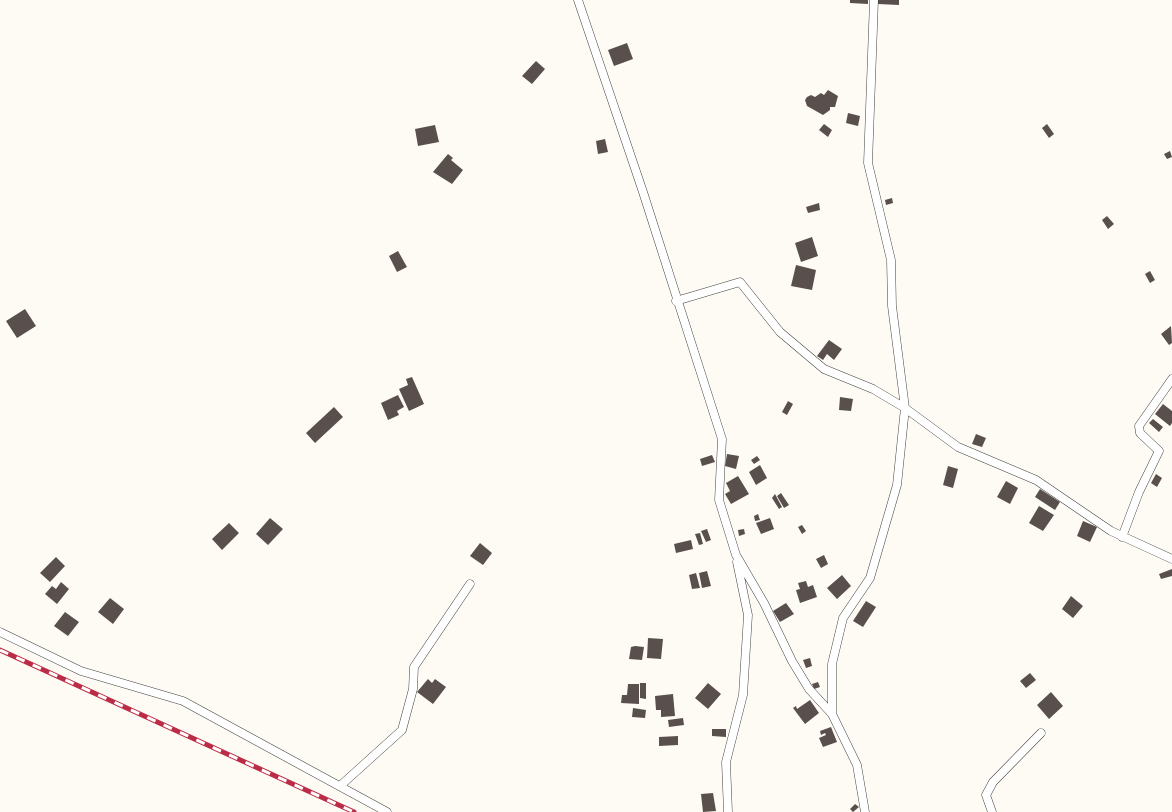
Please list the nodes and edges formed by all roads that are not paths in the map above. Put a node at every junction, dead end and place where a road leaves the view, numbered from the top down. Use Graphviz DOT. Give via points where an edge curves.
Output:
graph roads {
  1 [pos="578,0"];
  2 [pos="874,0"];
  3 [pos="676,301"];
  4 [pos="1172,380"];
  5 [pos="905,408"];
  6 [pos="1122,537"];
  7 [pos="736,555"];
  8 [pos="1172,559"];
  9 [pos="470,584"];
  10 [pos="0,632"];
  11 [pos="832,714"];
  12 [pos="1041,733"];
  13 [pos="340,786"];
  14 [pos="387,812"];
  15 [pos="728,812"];
  16 [pos="865,812"];
  17 [pos="992,812"];
  1 -- 3 [label="street"];
  2 -- 5 [label="street" via="868,163 891,260 892,306"];
  3 -- 5 [label="street" via="740,282 780,332 824,369 873,389"];
  3 -- 7 [label="street" via="722,440 719,500"];
  4 -- 6 [label="street" via="1139,426 1140,433 1160,451 1139,492"];
  5 -- 6 [label="street" via="958,447 1036,480"];
  5 -- 11 [label="street" via="897,485 870,578 844,618 832,664"];
  6 -- 8 [label="street"];
  7 -- 11 [label="street" via="792,661 809,689"];
  7 -- 15 [label="street" via="748,615 743,696 726,762"];
  9 -- 13 [label="street" via="414,667 413,689 402,730"];
  10 -- 13 [label="street" via="81,671 183,701"];
  11 -- 16 [label="street" via="857,765"];
  12 -- 17 [label="street" via="993,782 986,796"];
  13 -- 14 [label="street"];
}
